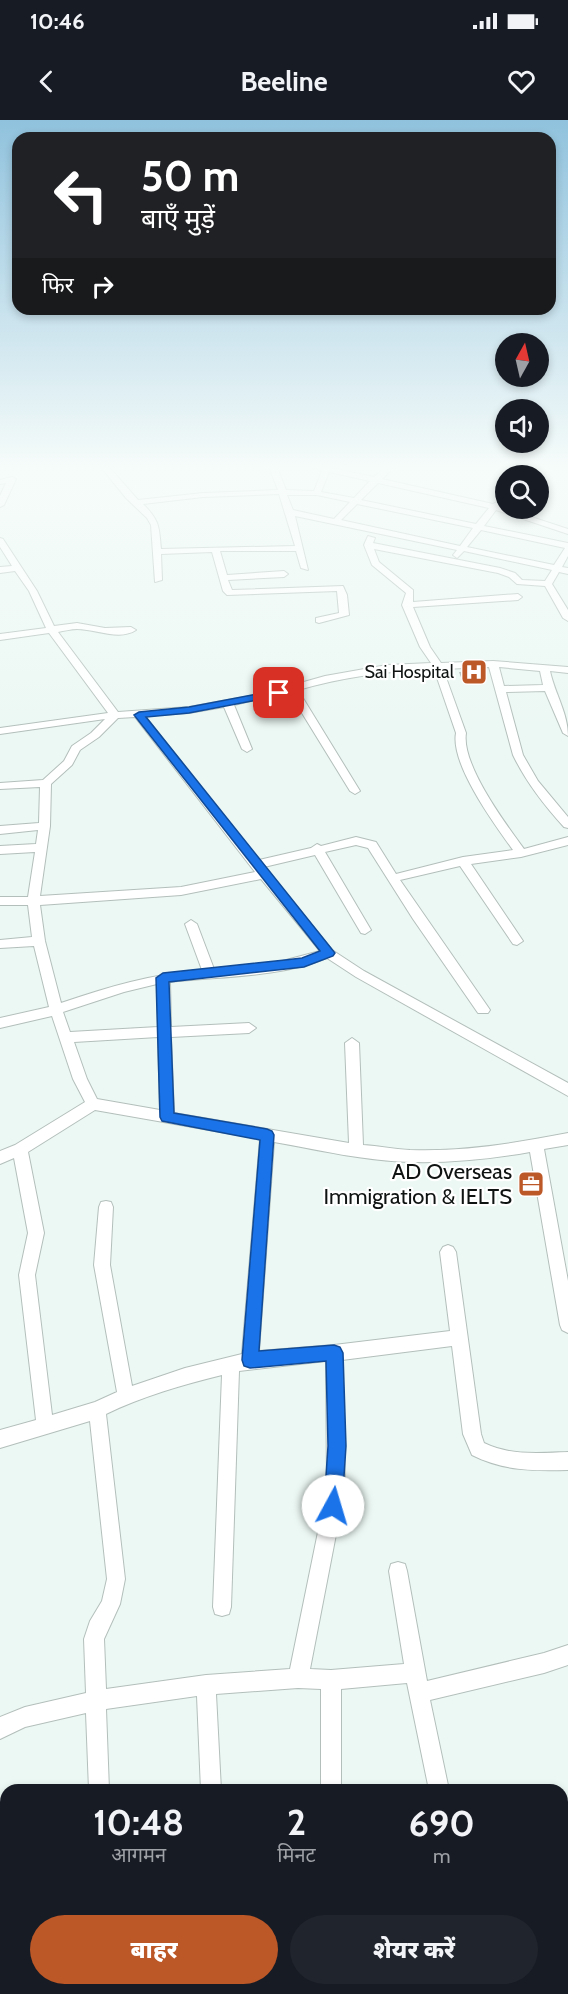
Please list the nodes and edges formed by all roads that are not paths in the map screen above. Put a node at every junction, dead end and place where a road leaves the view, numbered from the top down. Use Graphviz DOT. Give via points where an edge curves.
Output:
graph roads {
  1 [pos="9,554"];
  2 [pos="158,554"];
  3 [pos="216,554"];
  4 [pos="301,554"];
  5 [pos="372,554"];
  6 [pos="418,554"];
  7 [pos="457,554"];
  8 [pos="482,554"];
  9 [pos="565,554"];
  10 [pos="452,561"];
  11 [pos="18,568"];
  12 [pos="305,568"];
  13 [pos="555,569"];
  14 [pos="0,570"];
  15 [pos="568,571"];
  16 [pos="284,574"];
  17 [pos="224,578"];
  18 [pos="158,579"];
  19 [pos="548,584"];
  20 [pos="518,597"];
  21 [pos="407,605"];
  22 [pos="568,618"];
  23 [pos="319,620"];
  24 [pos="51,629"];
  25 [pos="131,630"];
  26 [pos="0,637"];
  27 [pos="493,664"];
  28 [pos="437,665"];
  29 [pos="544,666"];
  30 [pos="568,670"];
  31 [pos="549,688"];
  32 [pos="292,689"];
  33 [pos="500,689"];
  34 [pos="228,703"];
  35 [pos="115,715"];
  36 [pos="139,715"];
  37 [pos="0,732"];
  38 [pos="568,733"];
  39 [pos="247,749"];
  40 [pos="46,783"];
  41 [pos="0,786"];
  42 [pos="355,791"];
  43 [pos="568,824"];
  44 [pos="44,826"];
  45 [pos="0,830"];
  46 [pos="568,841"];
  47 [pos="317,848"];
  48 [pos="41,849"];
  49 [pos="0,850"];
  50 [pos="521,853"];
  51 [pos="463,861"];
  52 [pos="260,869"];
  53 [pos="394,878"];
  54 [pos="0,901"];
  55 [pos="33,901"];
  56 [pos="191,924"];
  57 [pos="365,930"];
  58 [pos="39,941"];
  59 [pos="517,941"];
  60 [pos="0,944"];
  61 [pos="328,953"];
  62 [pos="209,973"];
  63 [pos="163,978"];
  64 [pos="56,1010"];
  65 [pos="483,1010"];
  66 [pos="0,1023"];
  67 [pos="249,1028"];
  68 [pos="164,1032"];
  69 [pos="64,1037"];
  70 [pos="352,1043"];
  71 [pos="568,1090"];
  72 [pos="93,1104"];
  73 [pos="167,1117"];
  74 [pos="267,1135"];
  75 [pos="568,1139"];
  76 [pos="536,1145"];
  77 [pos="20,1149"];
  78 [pos="356,1150"];
  79 [pos="0,1158"];
  80 [pos="106,1207"];
  81 [pos="448,1252"];
  82 [pos="567,1316"];
  83 [pos="458,1338"];
  84 [pos="334,1353"];
  85 [pos="250,1360"];
  86 [pos="231,1365"];
  87 [pos="126,1396"];
  88 [pos="97,1410"];
  89 [pos="45,1426"];
  90 [pos="0,1439"];
  91 [pos="568,1461"];
  92 [pos="398,1571"];
  93 [pos="222,1606"];
  94 [pos="568,1655"];
  95 [pos="415,1673"];
  96 [pos="298,1678"];
  97 [pos="331,1680"];
  98 [pos="206,1685"];
  99 [pos="419,1693"];
  100 [pos="96,1699"];
  101 [pos="0,1729"];
  102 [pos="99,1784"];
  103 [pos="211,1784"];
  104 [pos="331,1784"];
  105 [pos="438,1784"];
  1 -- 11 [label="street"];
  2 -- 18 [label="street"];
  3 -- 17 [label="street"];
  4 -- 12 [label="street"];
  5 -- 21 [label="street" via="375,563 408,589 411,595"];
  6 -- 10 [label="street"];
  7 -- 10 [label="street"];
  8 -- 13 [label="street"];
  9 -- 13 [label="street"];
  10 -- 19 [label="street" via="509,574 520,582"];
  11 -- 14 [label="street"];
  11 -- 24 [label="street"];
  13 -- 15 [label="street"];
  13 -- 19 [label="street"];
  16 -- 17 [label="street"];
  17 -- 23 [label="street" via="227,591 233,593 340,588 345,613"];
  19 -- 22 [label="street"];
  20 -- 21 [label="street"];
  21 -- 28 [label="street"];
  24 -- 25 [label="street" via="82,626 105,631"];
  24 -- 26 [label="street"];
  24 -- 35 [label="street"];
  27 -- 28 [label="street"];
  27 -- 29 [label="street"];
  27 -- 33 [label="street"];
  28 -- 32 [label="street" via="342,675"];
  28 -- 50 [label="street" via="461,733 459,744 479,791"];
  29 -- 30 [label="street"];
  29 -- 31 [label="street"];
  31 -- 33 [label="street"];
  31 -- 38 [label="street"];
  32 -- 34 [label="street"];
  32 -- 42 [label="street"];
  33 -- 43 [label="street" via="524,768"];
  34 -- 36 [label="street"];
  34 -- 39 [label="street"];
  35 -- 36 [label="street"];
  35 -- 37 [label="street"];
  35 -- 40 [label="street" via="76,748 68,763"];
  36 -- 52 [label="street"];
  40 -- 41 [label="street"];
  40 -- 44 [label="street"];
  44 -- 45 [label="street"];
  44 -- 48 [label="street"];
  46 -- 50 [label="street"];
  47 -- 52 [label="street"];
  47 -- 53 [label="street" via="368,842"];
  47 -- 57 [label="street"];
  48 -- 49 [label="street"];
  48 -- 55 [label="street"];
  50 -- 51 [label="street"];
  51 -- 53 [label="street"];
  51 -- 59 [label="street"];
  52 -- 55 [label="street" via="181,891"];
  52 -- 61 [label="street"];
  53 -- 65 [label="street"];
  54 -- 55 [label="street"];
  55 -- 58 [label="street"];
  56 -- 62 [label="street"];
  58 -- 60 [label="street"];
  58 -- 64 [label="street"];
  61 -- 62 [label="street" via="304,962"];
  61 -- 71 [label="street"];
  62 -- 63 [label="street"];
  63 -- 64 [label="street"];
  63 -- 68 [label="street"];
  64 -- 66 [label="street"];
  64 -- 69 [label="street"];
  67 -- 68 [label="street"];
  68 -- 69 [label="street"];
  68 -- 73 [label="street"];
  69 -- 72 [label="street"];
  70 -- 78 [label="street"];
  72 -- 73 [label="street"];
  72 -- 77 [label="street"];
  73 -- 74 [label="street"];
  74 -- 78 [label="street"];
  74 -- 85 [label="street"];
  75 -- 76 [label="street"];
  76 -- 78 [label="street" via="457,1155 409,1156"];
  76 -- 82 [label="street"];
  77 -- 79 [label="street"];
  77 -- 89 [label="street" via="36,1233 27,1275"];
  80 -- 87 [label="street" via="102,1265"];
  81 -- 83 [label="street"];
  83 -- 84 [label="street"];
  83 -- 91 [label="street" via="472,1434 478,1449 512,1461"];
  84 -- 85 [label="street"];
  84 -- 96 [label="street" via="336,1488"];
  85 -- 86 [label="street"];
  86 -- 87 [label="street"];
  86 -- 93 [label="street"];
  87 -- 88 [label="street"];
  88 -- 89 [label="street"];
  88 -- 100 [label="street" via="116,1580 111,1604 94,1639"];
  89 -- 90 [label="street"];
  92 -- 95 [label="street"];
  94 -- 99 [label="street"];
  95 -- 97 [label="street"];
  95 -- 99 [label="street"];
  96 -- 97 [label="street"];
  96 -- 98 [label="street"];
  97 -- 104 [label="street"];
  98 -- 100 [label="street"];
  98 -- 103 [label="street"];
  99 -- 105 [label="street"];
  100 -- 101 [label="street" via="17,1720"];
  100 -- 102 [label="street"];
}
